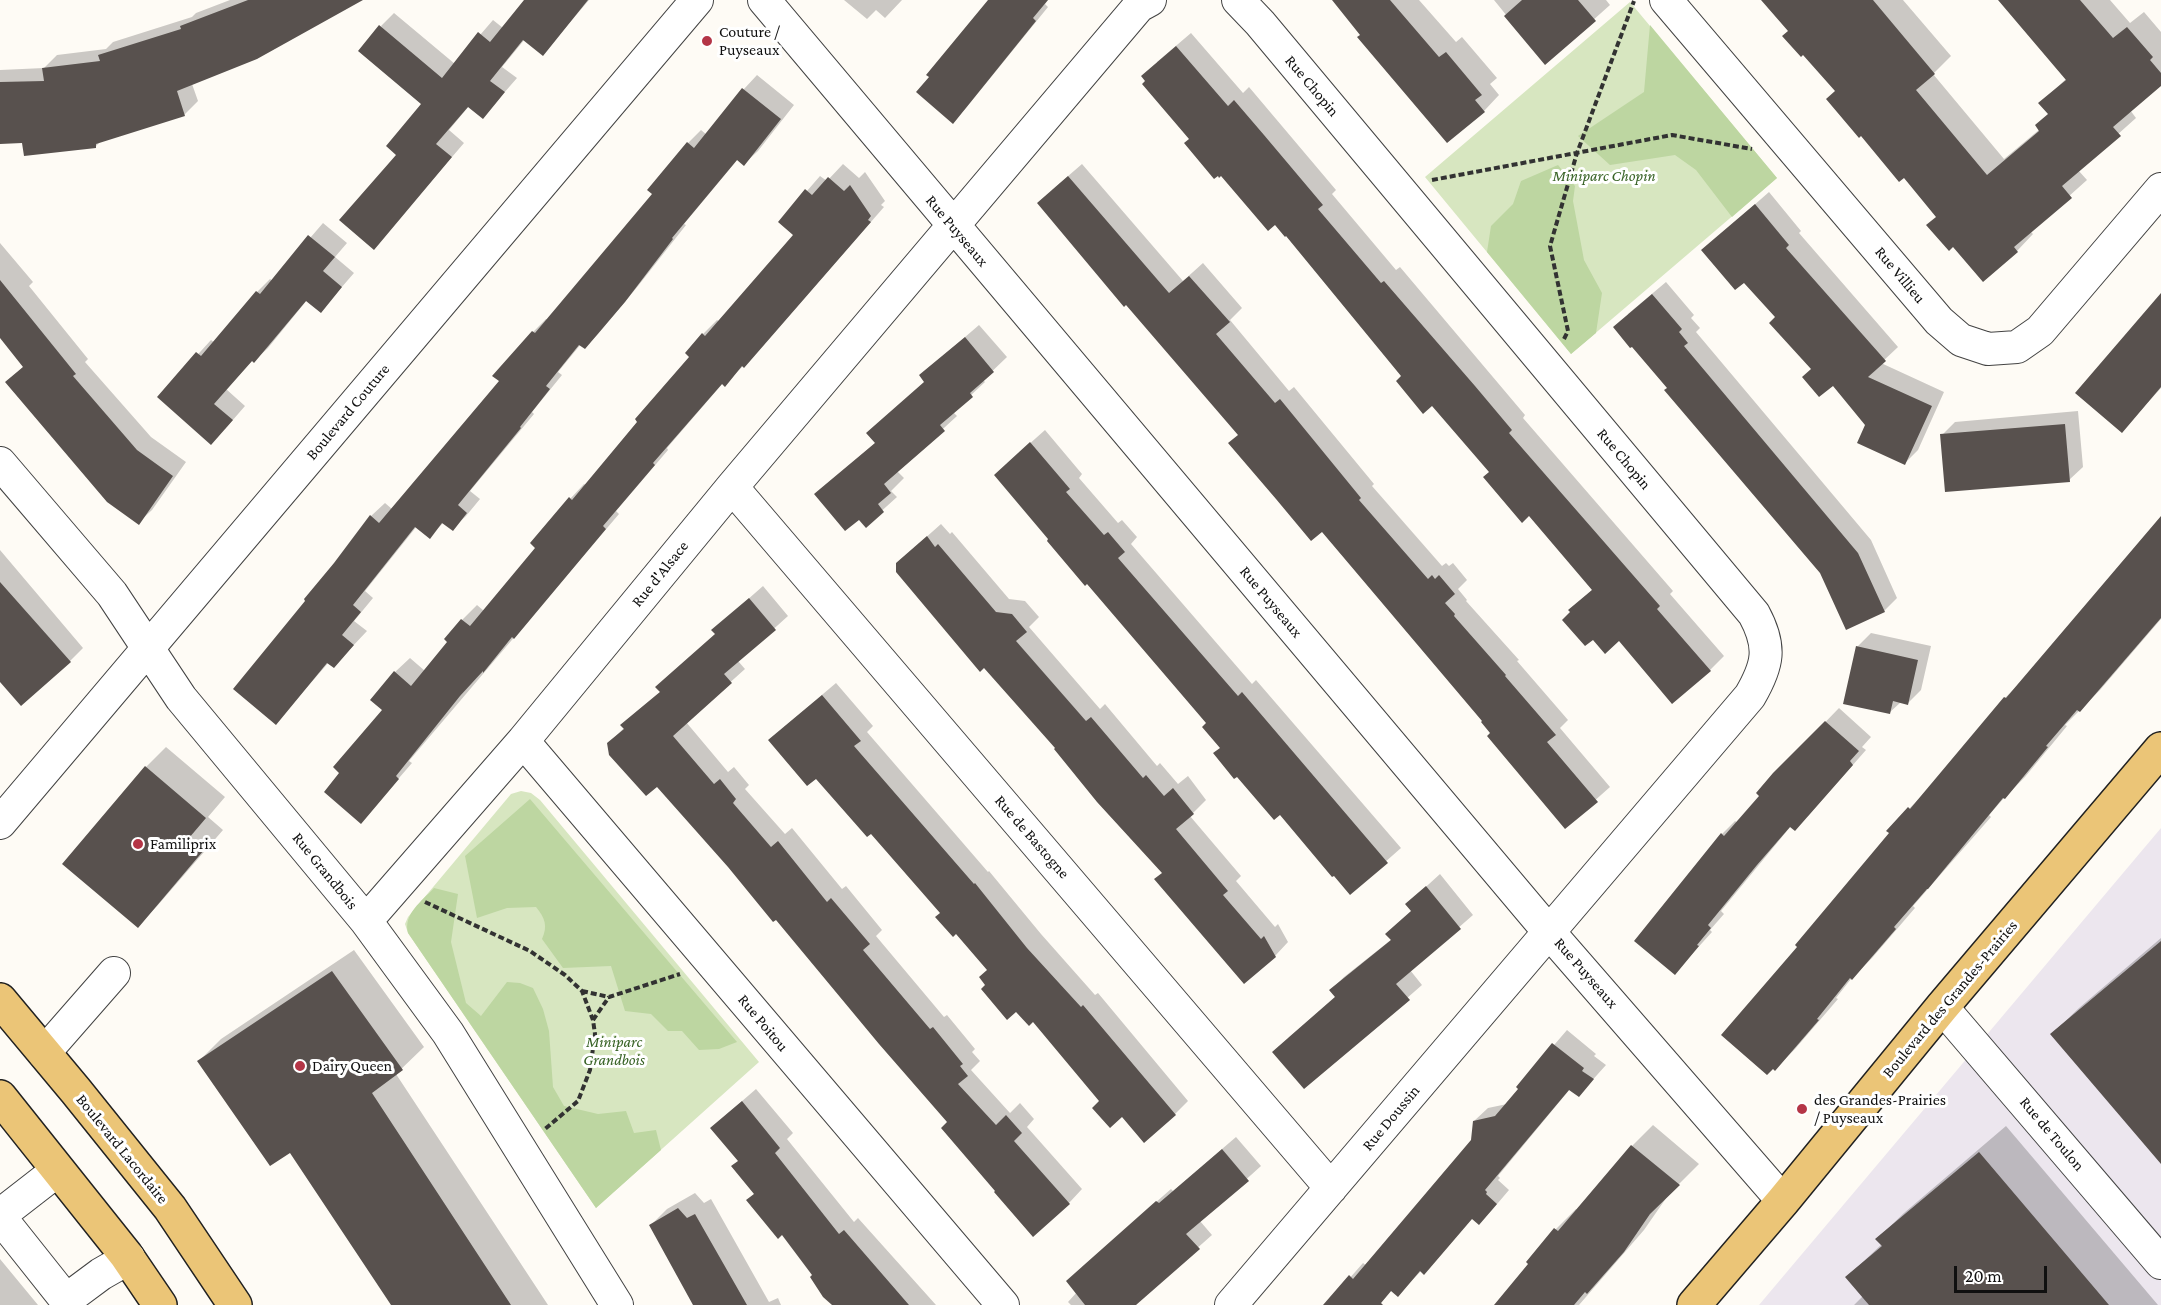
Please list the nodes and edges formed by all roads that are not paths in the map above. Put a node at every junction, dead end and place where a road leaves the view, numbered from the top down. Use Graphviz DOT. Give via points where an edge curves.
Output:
graph roads {
  1 [pos="697,0"];
  2 [pos="764,0"];
  3 [pos="1150,0"];
  4 [pos="1238,0"];
  5 [pos="1666,0"];
  6 [pos="2161,189"];
  7 [pos="953,227"];
  8 [pos="0,463"];
  9 [pos="732,487"];
  10 [pos="148,649"];
  11 [pos="523,741"];
  12 [pos="2161,749"];
  13 [pos="0,823"];
  14 [pos="366,921"];
  15 [pos="1549,932"];
  16 [pos="114,972"];
  17 [pos="0,1000"];
  18 [pos="1942,1007"];
  19 [pos="44,1053"];
  20 [pos="0,1097"];
  21 [pos="58,1170"];
  22 [pos="1331,1188"];
  23 [pos="1783,1201"];
  24 [pos="0,1216"];
  25 [pos="129,1258"];
  26 [pos="2161,1263"];
  27 [pos="1698,1304"];
  28 [pos="160,1305"];
  29 [pos="235,1305"];
  30 [pos="617,1305"];
  31 [pos="1003,1305"];
  32 [pos="1231,1305"];
  1 -- 10 [label="street, Boulevard Couture"];
  2 -- 7 [label="street, Rue Puyseaux"];
  3 -- 7 [label="street" via="1139,6"];
  4 -- 15 [label="street, Rue Chopin" via="1754,614 1764,632 1762,674 1750,696"];
  5 -- 6 [label="street, Rue Villieu" via="1931,312 1961,340 1988,349 2017,347 2040,331"];
  7 -- 9 [label="street, Rue d'Alsace"];
  7 -- 15 [label="street, Rue Puyseaux"];
  8 -- 10 [label="street, Rue Grandbois" via="112,594"];
  9 -- 11 [label="street, Rue d'Alsace"];
  9 -- 22 [label="street, Rue de Bastogne"];
  10 -- 13 [label="street, Boulevard Couture"];
  10 -- 14 [label="street, Rue Grandbois" via="181,698"];
  11 -- 14 [label="street, Rue d'Alsace"];
  11 -- 31 [label="street, Rue Poitou"];
  12 -- 18 [label="main road, Boulevard des Grandes-Prairies"];
  14 -- 30 [label="street, Rue Grandbois" via="448,1033"];
  15 -- 22 [label="street, Rue Doussin"];
  15 -- 23 [label="street, Rue Puyseaux"];
  16 -- 19 [label="street"];
  17 -- 19 [label="main road, Boulevard Lacordaire"];
  18 -- 23 [label="main road, Boulevard des Grandes-Prairies"];
  18 -- 26 [label="street, Rue de Toulon"];
  19 -- 29 [label="main road, Boulevard Lacordaire" via="170,1208"];
  20 -- 21 [label="main road"];
  21 -- 24 [label="street"];
  21 -- 25 [label="main road"];
  22 -- 32 [label="street, Rue Doussin"];
  23 -- 27 [label="main road, Boulevard des Grandes-Prairies"];
  24 -- 25 [label="street" via="66,1300"];
  25 -- 28 [label="main road"];
}
